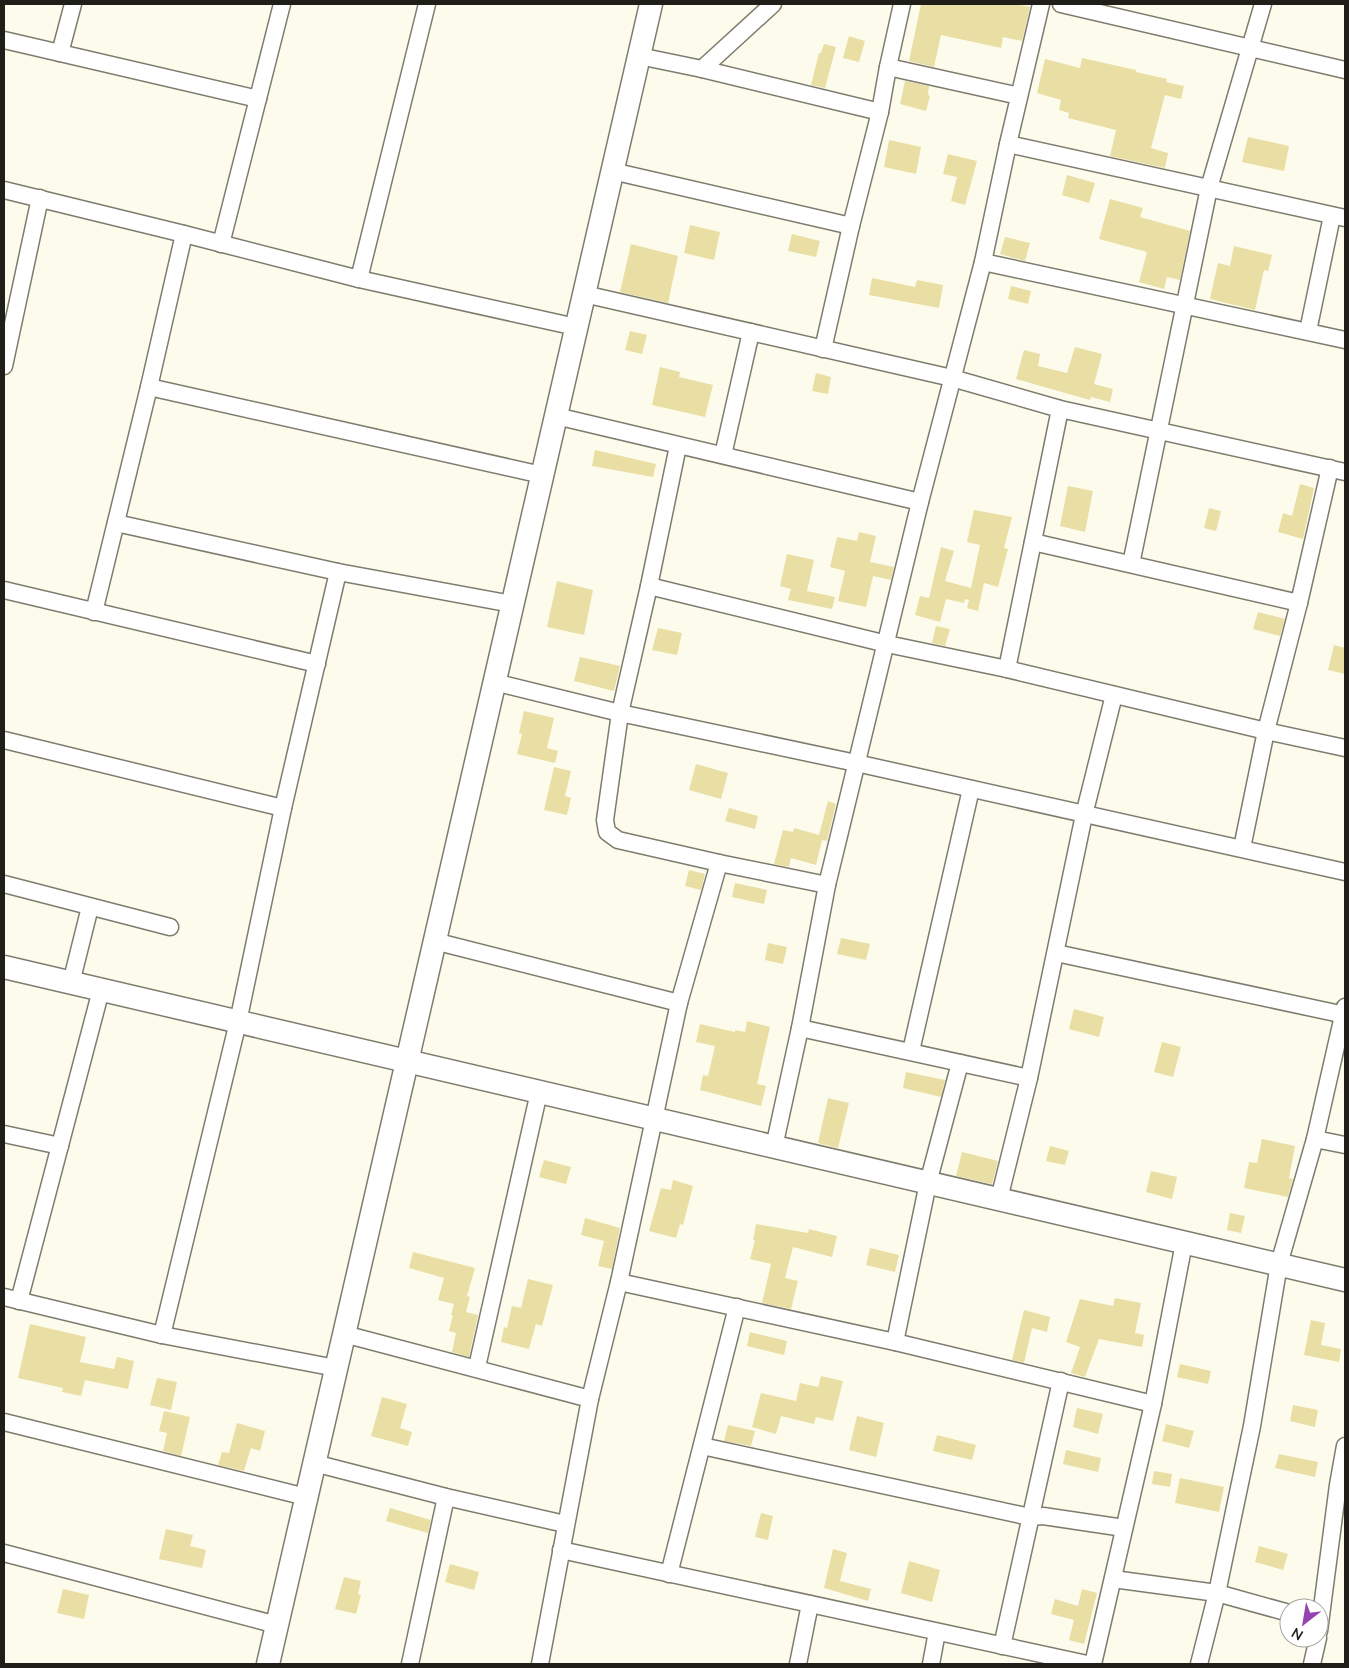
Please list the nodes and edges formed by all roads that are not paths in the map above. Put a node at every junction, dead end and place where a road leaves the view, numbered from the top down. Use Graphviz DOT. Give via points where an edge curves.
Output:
graph roads {
  1 [pos="73,4"];
  2 [pos="282,4"];
  3 [pos="427,4"];
  4 [pos="651,4"];
  5 [pos="773,4"];
  6 [pos="902,4"];
  7 [pos="1041,4"];
  8 [pos="1061,4"];
  9 [pos="1263,4"];
  10 [pos="4,40"];
  11 [pos="1251,48"];
  12 [pos="60,53"];
  13 [pos="639,56"];
  14 [pos="888,67"];
  15 [pos="702,70"];
  16 [pos="1345,70"];
  17 [pos="1019,96"];
  18 [pos="258,99"];
  19 [pos="880,112"];
  20 [pos="1008,144"];
  21 [pos="612,171"];
  22 [pos="1209,188"];
  23 [pos="4,190"];
  24 [pos="40,198"];
  25 [pos="1339,217"];
  26 [pos="851,226"];
  27 [pos="184,234"];
  28 [pos="221,244"];
  29 [pos="983,262"];
  30 [pos="359,280"];
  31 [pos="584,294"];
  32 [pos="1186,305"];
  33 [pos="576,327"];
  34 [pos="1308,331"];
  35 [pos="751,332"];
  36 [pos="1345,340"];
  37 [pos="823,349"];
  38 [pos="4,366"];
  39 [pos="952,378"];
  40 [pos="149,387"];
  41 [pos="1060,409"];
  42 [pos="556,416"];
  43 [pos="1158,431"];
  44 [pos="678,446"];
  45 [pos="723,455"];
  46 [pos="1338,470"];
  47 [pos="542,476"];
  48 [pos="920,502"];
  49 [pos="116,523"];
  50 [pos="1033,542"];
  51 [pos="1131,564"];
  52 [pos="338,572"];
  53 [pos="649,586"];
  54 [pos="4,590"];
  55 [pos="1300,603"];
  56 [pos="512,604"];
  57 [pos="94,612"];
  58 [pos="887,644"];
  59 [pos="317,664"];
  60 [pos="1007,669"];
  61 [pos="494,682"];
  62 [pos="1114,695"];
  63 [pos="620,713"];
  64 [pos="1266,732"];
  65 [pos="4,740"];
  66 [pos="1345,748"];
  67 [pos="856,763"];
  68 [pos="971,789"];
  69 [pos="283,808"];
  70 [pos="1084,815"];
  71 [pos="1242,848"];
  72 [pos="719,863"];
  73 [pos="1345,872"];
  74 [pos="4,884"];
  75 [pos="827,885"];
  76 [pos="90,907"];
  77 [pos="170,927"];
  78 [pos="434,941"];
  79 [pos="1056,953"];
  80 [pos="4,967"];
  81 [pos="71,983"];
  82 [pos="101,990"];
  83 [pos="679,1003"];
  84 [pos="1345,1012"];
  85 [pos="238,1022"];
  86 [pos="800,1028"];
  87 [pos="911,1051"];
  88 [pos="407,1061"];
  89 [pos="960,1063"];
  90 [pos="1029,1078"];
  91 [pos="539,1092"];
  92 [pos="655,1119"];
  93 [pos="4,1134"];
  94 [pos="1315,1139"];
  95 [pos="1345,1145"];
  96 [pos="60,1146"];
  97 [pos="774,1147"];
  98 [pos="928,1183"];
  99 [pos="999,1199"];
  100 [pos="1184,1243"];
  101 [pos="1279,1264"];
  102 [pos="1345,1280"];
  103 [pos="619,1282"];
  104 [pos="11,1299"];
  105 [pos="737,1307"];
  106 [pos="344,1334"];
  107 [pos="162,1335"];
  108 [pos="895,1342"];
  109 [pos="336,1368"];
  110 [pos="477,1368"];
  111 [pos="1061,1381"];
  112 [pos="590,1399"];
  113 [pos="1153,1404"];
  114 [pos="4,1422"];
  115 [pos="702,1446"];
  116 [pos="1345,1446"];
  117 [pos="314,1463"];
  118 [pos="1342,1486"];
  119 [pos="306,1497"];
  120 [pos="446,1498"];
  121 [pos="1030,1517"];
  122 [pos="565,1524"];
  123 [pos="1124,1528"];
  124 [pos="561,1550"];
  125 [pos="4,1553"];
  126 [pos="669,1574"];
  127 [pos="1112,1579"];
  128 [pos="1217,1593"];
  129 [pos="1324,1598"];
  130 [pos="810,1604"];
  131 [pos="1279,1610"];
  132 [pos="277,1625"];
  133 [pos="937,1632"];
  134 [pos="1002,1646"];
  135 [pos="1316,1648"];
  136 [pos="268,1664"];
  137 [pos="410,1664"];
  138 [pos="540,1664"];
  139 [pos="798,1664"];
  140 [pos="931,1664"];
  141 [pos="1087,1664"];
  142 [pos="1092,1664"];
  143 [pos="1199,1664"];
  144 [pos="1312,1664"];
  1 -- 12 [label="street"];
  2 -- 18 [label="street"];
  3 -- 30 [label="street"];
  4 -- 13 [label="street"];
  5 -- 15 [label="street"];
  6 -- 14 [label="street"];
  7 -- 17 [label="street"];
  8 -- 11 [label="street"];
  9 -- 11 [label="street"];
  10 -- 12 [label="street"];
  11 -- 16 [label="street"];
  11 -- 22 [label="street"];
  12 -- 18 [label="street"];
  13 -- 15 [label="street"];
  13 -- 21 [label="street"];
  14 -- 17 [label="street"];
  14 -- 19 [label="street"];
  15 -- 19 [label="street"];
  17 -- 20 [label="street"];
  18 -- 28 [label="street"];
  19 -- 26 [label="street"];
  20 -- 22 [label="street"];
  20 -- 29 [label="street"];
  21 -- 26 [label="street"];
  21 -- 31 [label="street"];
  22 -- 25 [label="street"];
  22 -- 32 [label="street"];
  23 -- 24 [label="street"];
  24 -- 27 [label="street"];
  24 -- 38 [label="street"];
  25 -- 34 [label="street"];
  26 -- 37 [label="street"];
  27 -- 28 [label="street"];
  27 -- 40 [label="street"];
  28 -- 30 [label="street"];
  29 -- 32 [label="street"];
  29 -- 39 [label="street"];
  30 -- 33 [label="street"];
  31 -- 33 [label="street"];
  31 -- 35 [label="street"];
  32 -- 34 [label="street"];
  32 -- 43 [label="street"];
  33 -- 42 [label="street"];
  34 -- 36 [label="street"];
  35 -- 37 [label="street"];
  35 -- 45 [label="street"];
  37 -- 39 [label="street"];
  39 -- 41 [label="street"];
  39 -- 48 [label="street"];
  40 -- 47 [label="street"];
  40 -- 49 [label="street"];
  41 -- 43 [label="street"];
  41 -- 50 [label="street"];
  42 -- 44 [label="street"];
  42 -- 47 [label="street"];
  43 -- 46 [label="street"];
  43 -- 51 [label="street"];
  44 -- 45 [label="street"];
  44 -- 53 [label="street"];
  45 -- 48 [label="street"];
  46 -- 55 [label="street"];
  47 -- 56 [label="street"];
  48 -- 58 [label="street"];
  49 -- 52 [label="street"];
  49 -- 57 [label="street"];
  50 -- 51 [label="street"];
  50 -- 60 [label="street"];
  51 -- 55 [label="street"];
  52 -- 56 [label="street"];
  52 -- 59 [label="street"];
  53 -- 58 [label="street"];
  53 -- 63 [label="street"];
  54 -- 57 [label="street"];
  55 -- 64 [label="street"];
  56 -- 61 [label="street"];
  57 -- 59 [label="street"];
  58 -- 60 [label="street"];
  58 -- 67 [label="street"];
  59 -- 69 [label="street"];
  60 -- 62 [label="street"];
  61 -- 63 [label="street"];
  61 -- 78 [label="street"];
  62 -- 64 [label="street"];
  62 -- 70 [label="street"];
  63 -- 67 [label="street"];
  63 -- 72 [label="street" via="605,820 607,832 618,840"];
  64 -- 66 [label="street"];
  64 -- 71 [label="street"];
  65 -- 69 [label="street"];
  67 -- 68 [label="street"];
  67 -- 75 [label="street"];
  68 -- 70 [label="street"];
  68 -- 87 [label="street"];
  69 -- 85 [label="street"];
  70 -- 71 [label="street"];
  70 -- 79 [label="street"];
  71 -- 73 [label="street"];
  72 -- 75 [label="street"];
  72 -- 83 [label="street"];
  74 -- 76 [label="street"];
  75 -- 86 [label="street"];
  76 -- 77 [label="street"];
  76 -- 81 [label="street"];
  78 -- 83 [label="street"];
  78 -- 88 [label="street"];
  79 -- 84 [label="street"];
  79 -- 90 [label="street"];
  80 -- 81 [label="street"];
  81 -- 82 [label="street"];
  82 -- 85 [label="street"];
  82 -- 96 [label="street"];
  83 -- 92 [label="street"];
  84 -- 94 [label="street"];
  85 -- 88 [label="street"];
  85 -- 107 [label="street"];
  86 -- 87 [label="street"];
  86 -- 97 [label="street"];
  87 -- 89 [label="street"];
  88 -- 91 [label="street"];
  88 -- 106 [label="street"];
  89 -- 90 [label="street"];
  89 -- 98 [label="street"];
  90 -- 99 [label="street"];
  91 -- 92 [label="street"];
  91 -- 110 [label="street"];
  92 -- 97 [label="street"];
  92 -- 103 [label="street"];
  93 -- 96 [label="street"];
  94 -- 95 [label="street"];
  94 -- 101 [label="street"];
  96 -- 104 [label="street"];
  97 -- 98 [label="street"];
  98 -- 99 [label="street"];
  98 -- 108 [label="street"];
  99 -- 100 [label="street"];
  100 -- 101 [label="street"];
  100 -- 113 [label="street"];
  101 -- 102 [label="street"];
  101 -- 128 [label="street" via="1252,1426"];
  103 -- 105 [label="street"];
  103 -- 112 [label="street"];
  104 -- 107 [label="street"];
  105 -- 108 [label="street"];
  105 -- 115 [label="street"];
  106 -- 109 [label="street"];
  106 -- 110 [label="street"];
  107 -- 109 [label="street"];
  108 -- 111 [label="street"];
  109 -- 117 [label="street"];
  110 -- 112 [label="street"];
  111 -- 113 [label="street"];
  111 -- 121 [label="street"];
  112 -- 122 [label="street"];
  113 -- 123 [label="street"];
  114 -- 119 [label="street"];
  115 -- 121 [label="street"];
  115 -- 126 [label="street"];
  116 -- 118 [label="street"];
  117 -- 119 [label="street"];
  117 -- 120 [label="street"];
  118 -- 129 [label="street"];
  119 -- 132 [label="street"];
  120 -- 122 [label="street"];
  120 -- 137 [label="street"];
  121 -- 123 [label="street" via="1043,1516"];
  121 -- 134 [label="street"];
  122 -- 124 [label="street"];
  123 -- 127 [label="street"];
  124 -- 126 [label="street"];
  124 -- 138 [label="street"];
  125 -- 132 [label="street"];
  126 -- 130 [label="street"];
  127 -- 128 [label="street"];
  127 -- 142 [label="street"];
  128 -- 131 [label="street"];
  128 -- 143 [label="street"];
  130 -- 133 [label="street"];
  130 -- 139 [label="street"];
  132 -- 136 [label="street"];
  133 -- 134 [label="street"];
  133 -- 140 [label="street"];
  134 -- 141 [label="street"];
  135 -- 144 [label="street"];
}
